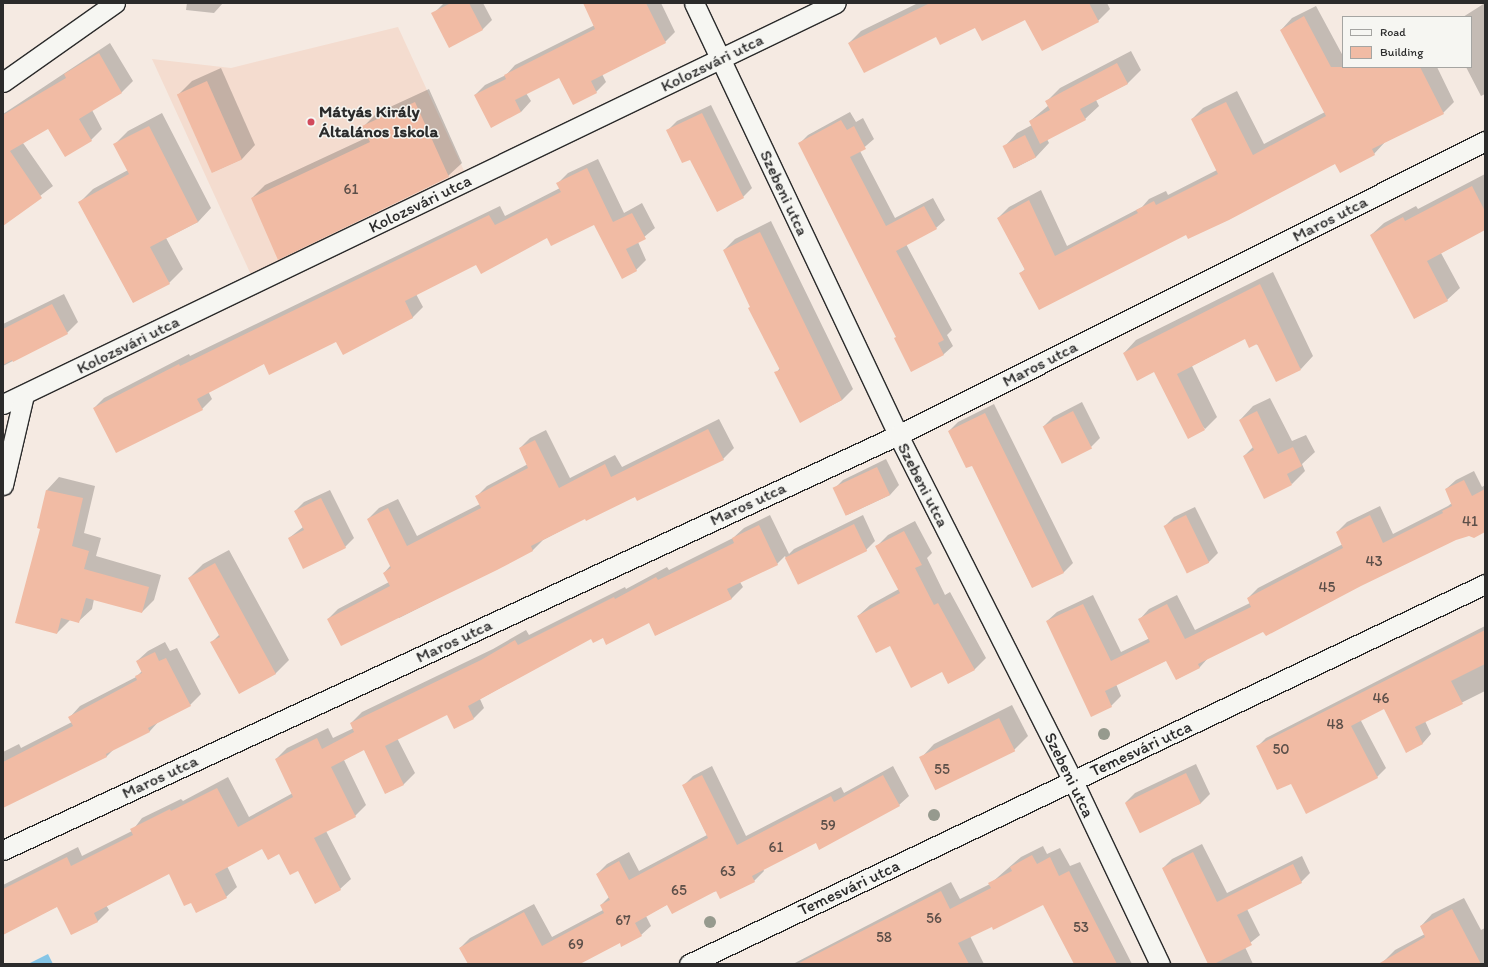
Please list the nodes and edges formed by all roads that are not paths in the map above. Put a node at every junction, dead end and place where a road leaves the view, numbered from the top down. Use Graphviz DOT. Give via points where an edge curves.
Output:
graph roads {
  1 [pos="115,3"];
  2 [pos="694,3"];
  3 [pos="836,3"];
  4 [pos="721,59"];
  5 [pos="3,82"];
  6 [pos="1485,141"];
  7 [pos="24,395"];
  8 [pos="3,404"];
  9 [pos="898,435"];
  10 [pos="3,485"];
  11 [pos="1485,584"];
  12 [pos="1073,781"];
  13 [pos="3,850"];
  14 [pos="688,964"];
  15 [pos="1160,964"];
  1 -- 5 [label="street"];
  2 -- 4 [label="street, Szebeni utca"];
  3 -- 4 [label="street, Kolozsvári utca"];
  4 -- 7 [label="street, Kolozsvári utca"];
  4 -- 9 [label="street, Szebeni utca"];
  6 -- 9 [label="street, Maros utca"];
  7 -- 8 [label="street, Kolozsvári utca"];
  7 -- 10 [label="street"];
  9 -- 12 [label="street, Szebeni utca"];
  9 -- 13 [label="street, Maros utca"];
  11 -- 12 [label="street, Temesvári utca"];
  12 -- 14 [label="street, Temesvári utca"];
  12 -- 15 [label="street, Szebeni utca"];
}
